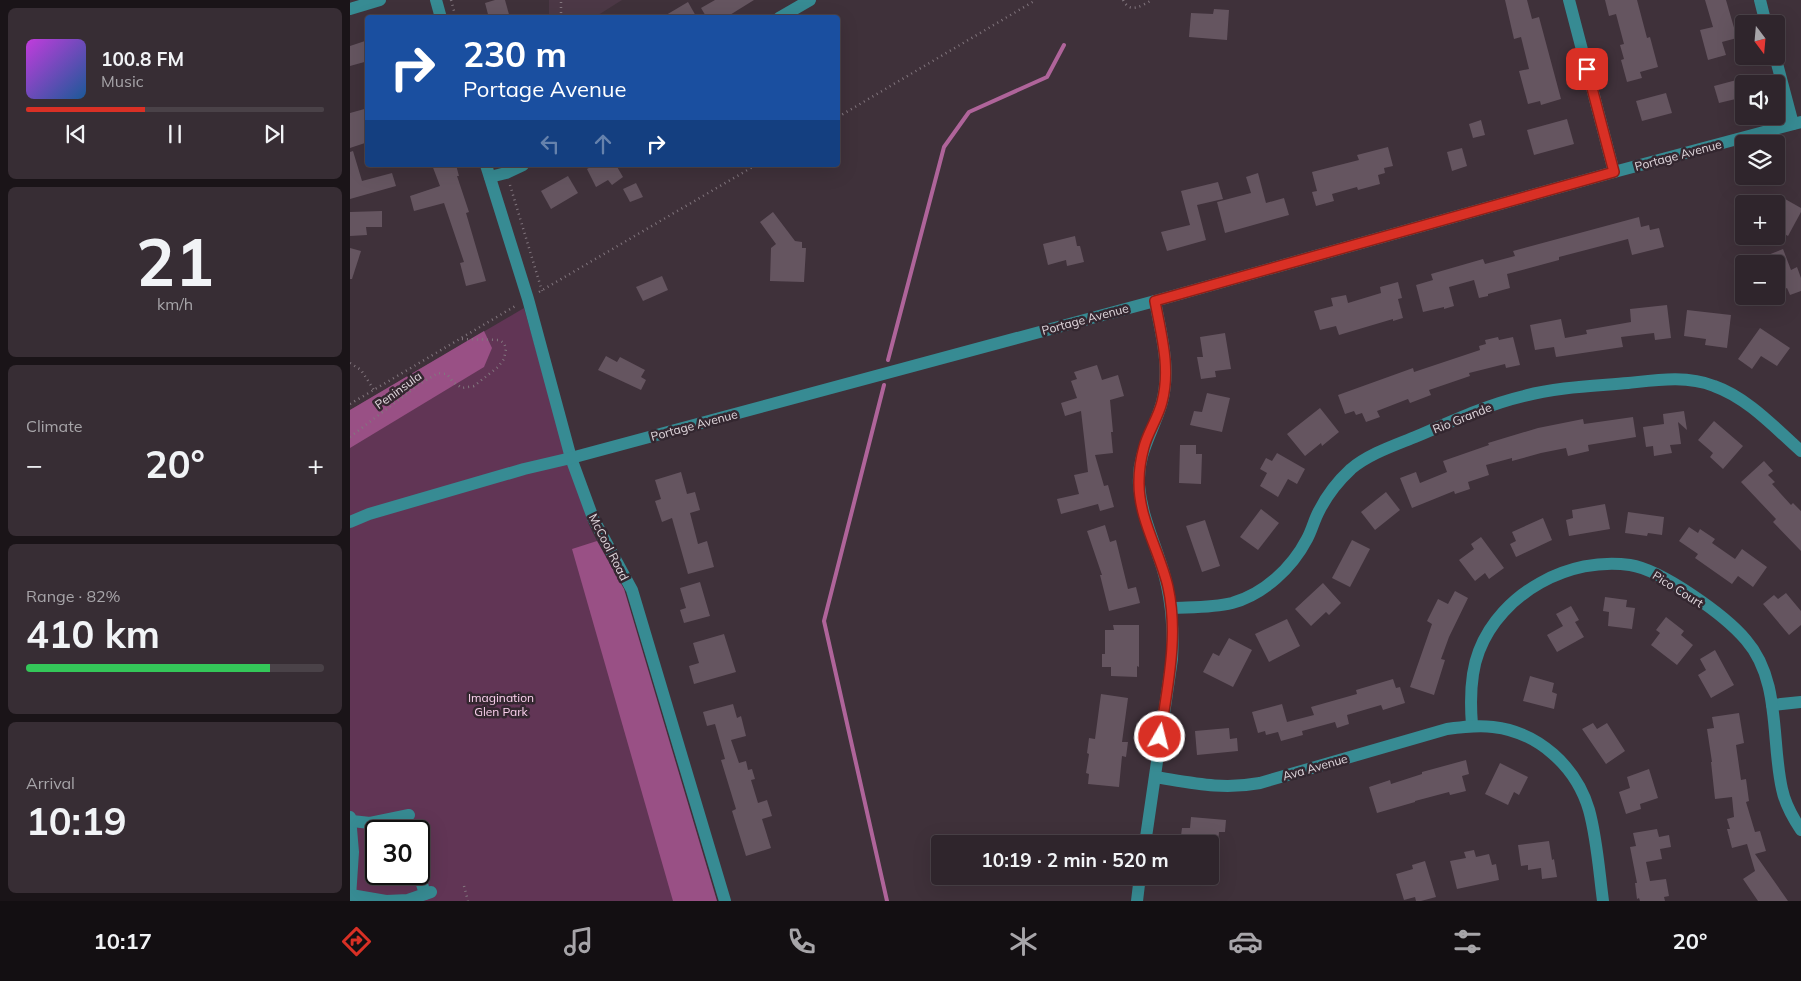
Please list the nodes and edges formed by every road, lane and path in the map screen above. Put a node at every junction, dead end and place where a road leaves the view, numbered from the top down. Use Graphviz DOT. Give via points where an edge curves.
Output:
graph roads {
  1 [pos="380,0"];
  2 [pos="436,0"];
  3 [pos="451,0"];
  4 [pos="561,0"];
  5 [pos="810,0"];
  6 [pos="1036,0"];
  7 [pos="1123,0"];
  8 [pos="1152,0"];
  9 [pos="1569,0"];
  10 [pos="1760,0"];
  11 [pos="350,9"];
  12 [pos="440,15"];
  13 [pos="455,15"];
  14 [pos="561,15"];
  15 [pos="784,15"];
  16 [pos="1764,15"];
  17 [pos="1778,65"];
  18 [pos="840,116"];
  19 [pos="1797,123"];
  20 [pos="519,167"];
  21 [pos="753,167"];
  22 [pos="488,171"];
  23 [pos="1614,172"];
  24 [pos="506,173"];
  25 [pos="542,291"];
  26 [pos="528,299"];
  27 [pos="1155,301"];
  28 [pos="460,339"];
  29 [pos="350,363"];
  30 [pos="374,390"];
  31 [pos="350,404"];
  32 [pos="350,437"];
  33 [pos="1801,451"];
  34 [pos="571,458"];
  35 [pos="350,522"];
  36 [pos="1172,608"];
  37 [pos="1801,702"];
  38 [pos="1772,705"];
  39 [pos="1472,725"];
  40 [pos="1155,777"];
  41 [pos="351,819"];
  42 [pos="385,820"];
  43 [pos="405,820"];
  44 [pos="365,822"];
  45 [pos="1801,830"];
  46 [pos="1146,835"];
  47 [pos="424,885"];
  48 [pos="1139,885"];
  49 [pos="464,886"];
  50 [pos="350,896"];
  51 [pos="468,901"];
  52 [pos="725,901"];
  53 [pos="1137,901"];
  54 [pos="1603,901"];
  1 -- 11 [label="street"];
  2 -- 12 [label="street"];
  3 -- 13 [label="path"];
  4 -- 14 [label="path"];
  5 -- 15 [label="street"];
  6 -- 18 [label="path"];
  7 -- 8 [label="path" via="1131,9"];
  9 -- 23 [label="street"];
  10 -- 16 [label="street"];
  17 -- 19 [label="street"];
  19 -- 23 [label="street, Portage Avenue"];
  20 -- 24 [label="street"];
  21 -- 25 [label="path"];
  22 -- 24 [label="street"];
  22 -- 26 [label="street, McCool Road"];
  23 -- 27 [label="street, Portage Avenue"];
  24 -- 25 [label="path"];
  25 -- 26 [label="path"];
  26 -- 28 [label="path"];
  26 -- 34 [label="street, McCool Road"];
  27 -- 34 [label="street, Portage Avenue"];
  27 -- 36 [label="street" via="1166,383 1160,409 1144,446 1139,483 1141,503"];
  28 -- 30 [label="path"];
  28 -- 32 [label="path, Peninsula" via="499,340 506,349 504,359 474,386 462,388 447,374 438,374 418,385"];
  29 -- 30 [label="path" via="361,370"];
  30 -- 31 [label="path"];
  33 -- 36 [label="street, Rio Grande" via="1740,400 1713,385 1690,380 1665,379 1525,395 1492,405 1397,445 1352,468 1335,485 1307,539 1284,572 1268,585 1232,603"];
  34 -- 35 [label="street, Portage Avenue" via="442,492"];
  34 -- 52 [label="street, McCool Road" via="593,518 632,590"];
  36 -- 40 [label="street" via="1172,659"];
  37 -- 38 [label="street"];
  38 -- 39 [label="street, Pico Court" via="1758,658 1748,642 1722,616 1648,570 1608,563 1553,576 1508,606 1479,651 1470,704"];
  38 -- 45 [label="street, Pico Court" via="1782,790"];
  39 -- 40 [label="street, Ava Avenue" via="1447,729 1243,786 1225,787"];
  39 -- 54 [label="street, Ava Avenue" via="1502,728 1529,738 1548,749 1571,772 1589,808"];
  40 -- 46 [label="street"];
  41 -- 44 [label="street"];
  41 -- 50 [label="street"];
  42 -- 43 [label="street" via="405,816"];
  47 -- 50 [label="street" via="428,893 408,900 386,901"];
  48 -- 53 [label="street"];
  49 -- 51 [label="path"];
}
